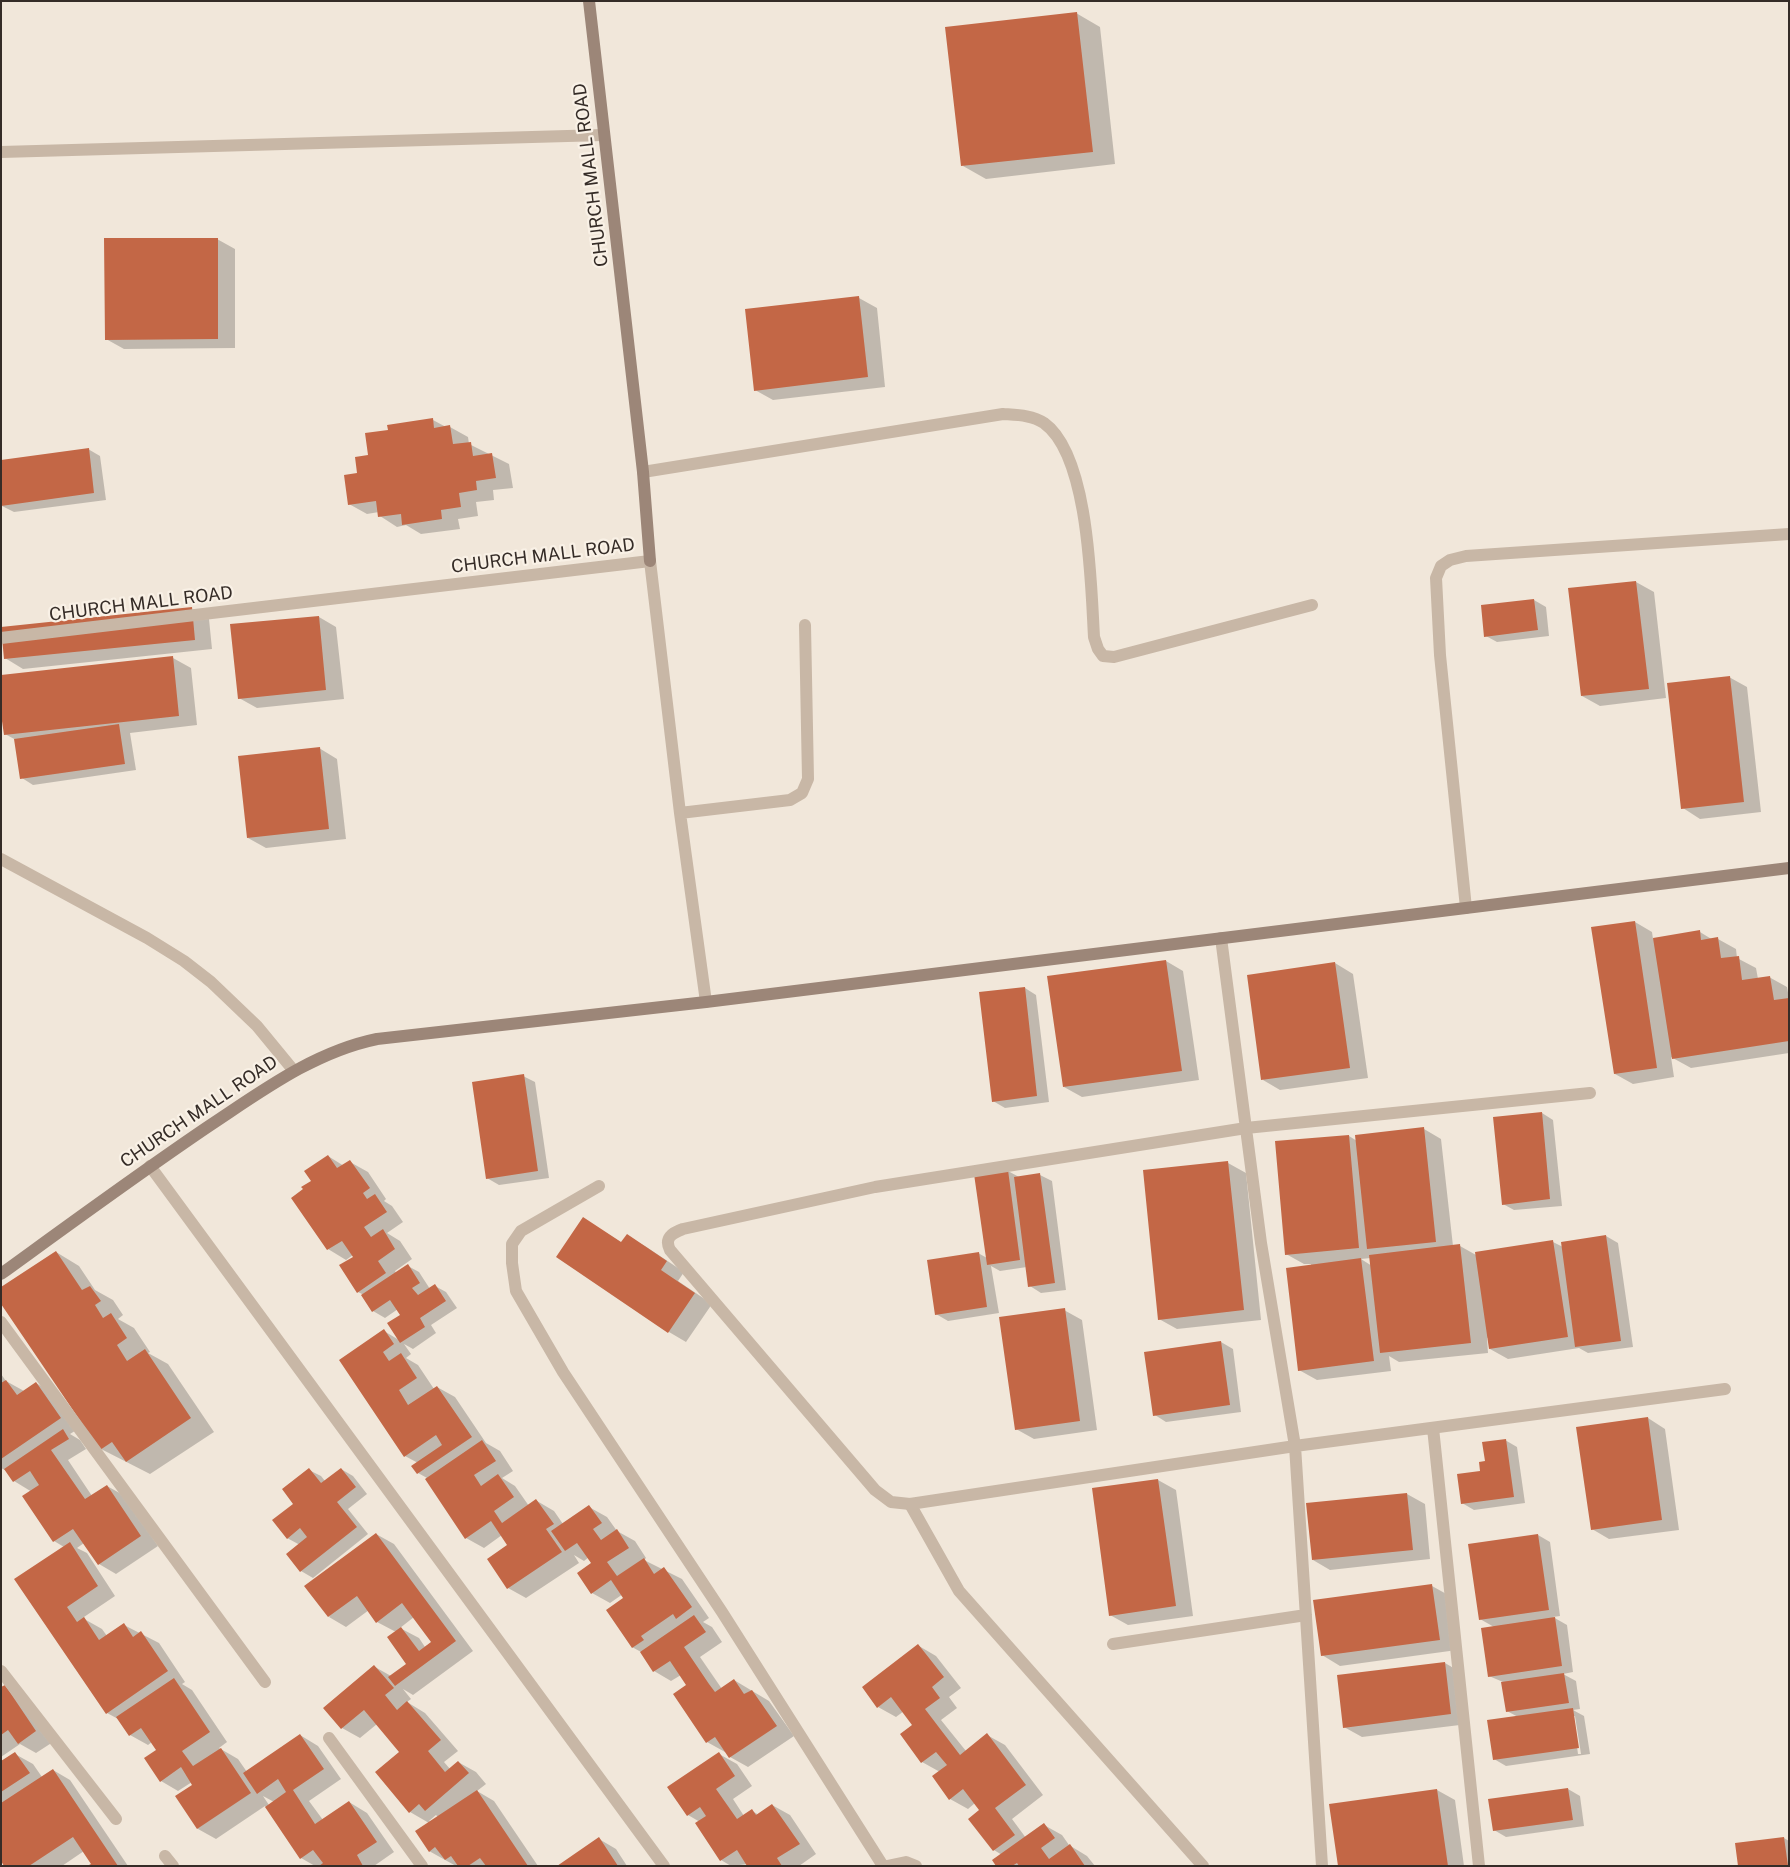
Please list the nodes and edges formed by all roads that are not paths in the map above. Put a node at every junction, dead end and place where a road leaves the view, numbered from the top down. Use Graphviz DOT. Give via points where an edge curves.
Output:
graph roads {
  1 [pos="589,1"];
  2 [pos="603,134"];
  3 [pos="1,152"];
  4 [pos="643,472"];
  5 [pos="1789,534"];
  6 [pos="650,561"];
  7 [pos="1312,605"];
  8 [pos="805,625"];
  9 [pos="1,638"];
  10 [pos="680,813"];
  11 [pos="1,859"];
  12 [pos="1789,868"];
  13 [pos="1466,908"];
  14 [pos="1222,938"];
  15 [pos="706,1002"];
  16 [pos="294,1071"];
  17 [pos="1590,1093"];
  18 [pos="1246,1128"];
  19 [pos="150,1166"];
  20 [pos="599,1186"];
  21 [pos="1,1274"];
  22 [pos="1,1322"];
  23 [pos="1725,1390"];
  24 [pos="1433,1428"];
  25 [pos="1294,1446"];
  26 [pos="910,1504"];
  27 [pos="1306,1615"];
  28 [pos="1113,1644"];
  29 [pos="1,1671"];
  30 [pos="265,1682"];
  31 [pos="329,1738"];
  32 [pos="116,1819"];
  33 [pos="165,1856"];
  34 [pos="173,1866"];
  35 [pos="422,1866"];
  36 [pos="664,1866"];
  37 [pos="884,1866"];
  38 [pos="887,1866"];
  39 [pos="916,1866"];
  40 [pos="1203,1866"];
  41 [pos="1322,1866"];
  42 [pos="1479,1866"];
  1 -- 2 [label="street, CHURCH MALL ROAD"];
  2 -- 3 [label="street"];
  2 -- 4 [label="street, CHURCH MALL ROAD"];
  4 -- 6 [label="street, CHURCH MALL ROAD"];
  4 -- 7 [label="street" via="1003,414 1030,417 1053,432 1066,450 1083,510 1094,637 1103,656 1114,657"];
  5 -- 13 [label="street" via="1466,556 1441,566 1436,578 1440,655"];
  6 -- 9 [label="street, CHURCH MALL ROAD"];
  6 -- 10 [label="street"];
  8 -- 10 [label="street" via="808,779 802,793 790,800"];
  10 -- 15 [label="street"];
  11 -- 16 [label="street, CHURCH MALL ROAD" via="184,961 257,1026"];
  12 -- 13 [label="street"];
  13 -- 14 [label="street"];
  14 -- 15 [label="street"];
  14 -- 18 [label="street"];
  15 -- 16 [label="street" via="377,1039 352,1044"];
  16 -- 19 [label="street, CHURCH MALL ROAD"];
  17 -- 18 [label="street"];
  18 -- 25 [label="street"];
  18 -- 26 [label="street" via="875,1187 683,1229 668,1238 670,1250 875,1490 891,1502"];
  19 -- 21 [label="street, CHURCH MALL ROAD"];
  19 -- 36 [label="street"];
  20 -- 37 [label="street" via="521,1231 512,1244 516,1291 563,1372 722,1612"];
  22 -- 30 [label="street"];
  23 -- 24 [label="street"];
  24 -- 25 [label="street"];
  24 -- 42 [label="street"];
  25 -- 26 [label="street"];
  25 -- 27 [label="street"];
  26 -- 40 [label="street" via="959,1591"];
  27 -- 28 [label="street"];
  27 -- 41 [label="street"];
  29 -- 32 [label="street"];
  31 -- 35 [label="street"];
  33 -- 34 [label="street"];
  38 -- 39 [label="street" via="906,1862"];
}
